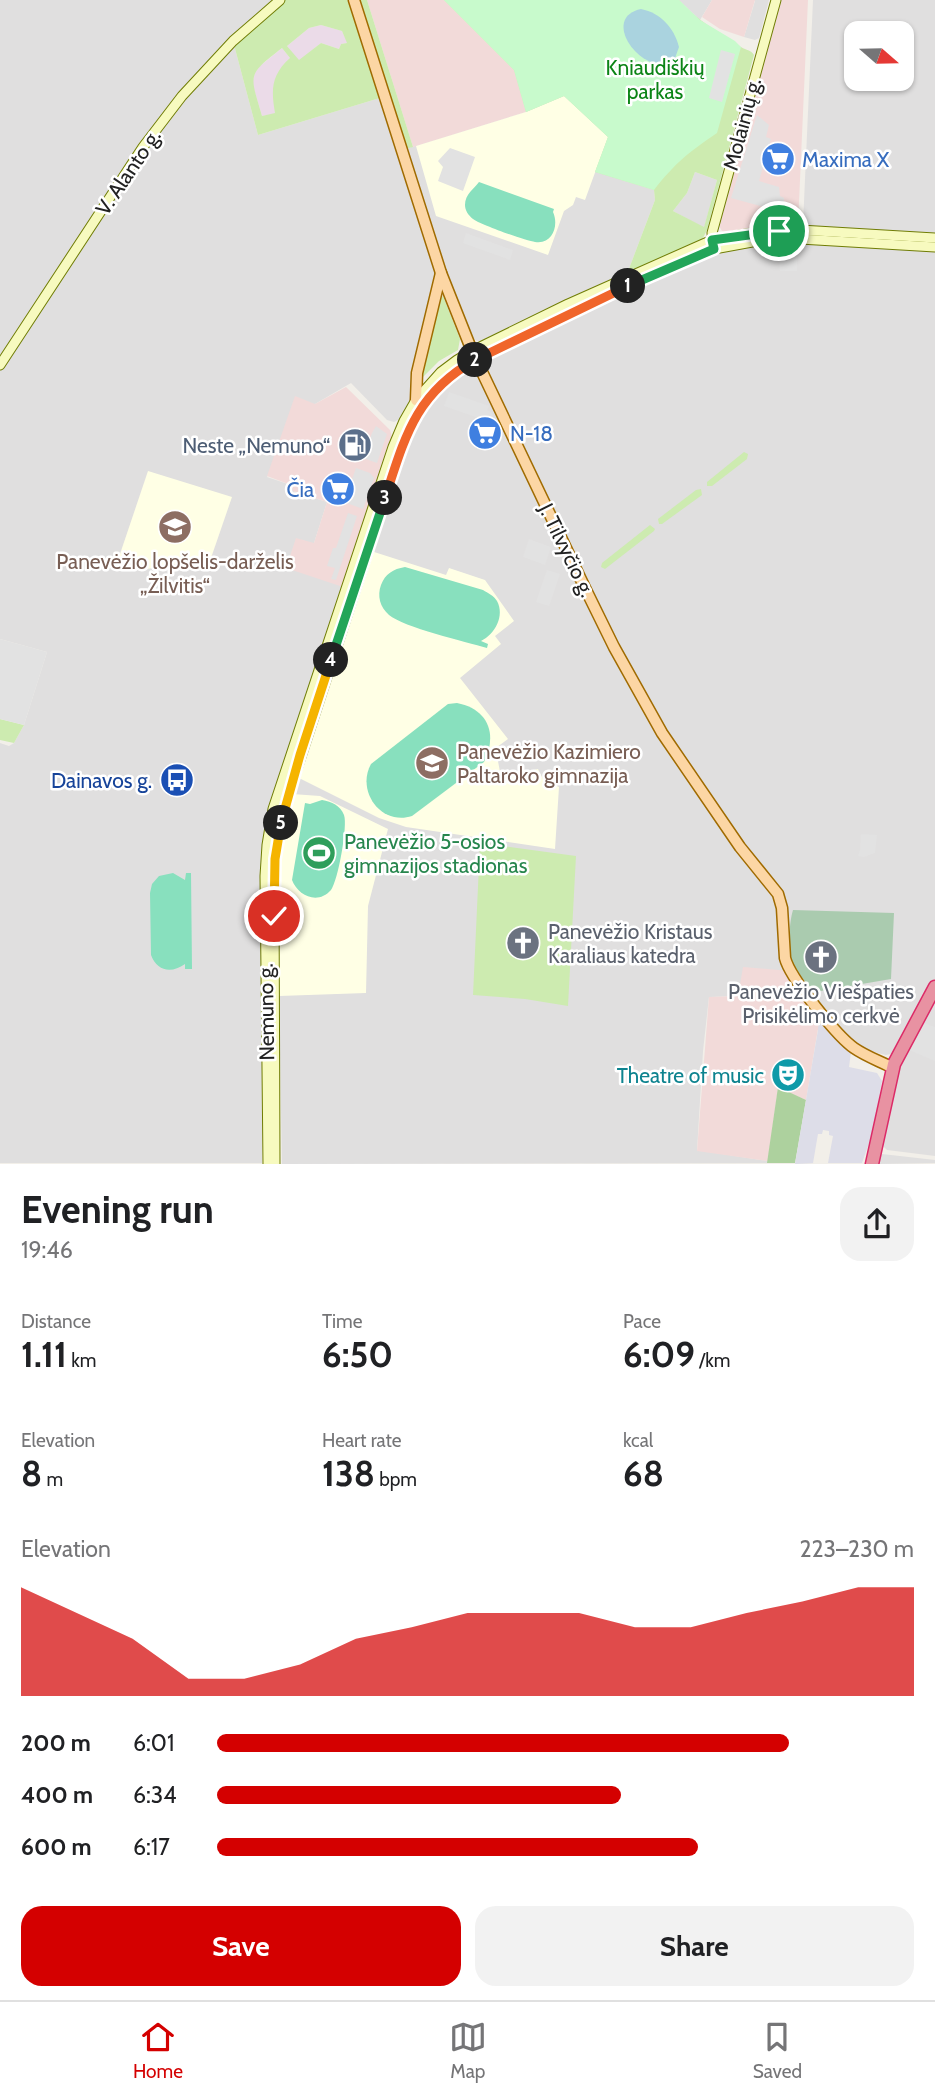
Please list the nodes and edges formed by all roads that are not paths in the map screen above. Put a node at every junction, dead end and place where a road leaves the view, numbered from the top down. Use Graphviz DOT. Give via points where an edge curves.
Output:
graph roads {
  1 [pos="280,0"];
  2 [pos="354,0"];
  3 [pos="776,0"];
  4 [pos="935,238"];
  5 [pos="713,245"];
  6 [pos="935,247"];
  7 [pos="441,274"];
  8 [pos="474,355"];
  9 [pos="0,365"];
  10 [pos="416,400"];
  11 [pos="935,987"];
  12 [pos="894,1065"];
  13 [pos="268,1164"];
  14 [pos="275,1164"];
  15 [pos="869,1164"];
  1 -- 9 [label="main road, V. Alanto g." via="233,41 182,96"];
  2 -- 7 [label="main road, J. Tilvyčio g."];
  3 -- 5 [label="main road, Molainių g." via="719,205"];
  4 -- 5 [label="main road, Nemuno g." via="793,230 758,232"];
  5 -- 6 [label="main road, Nemuno g." via="800,239"];
  5 -- 8 [label="main road, Nemuno g." via="568,304"];
  7 -- 8 [label="main road, J. Tilvyčio g."];
  7 -- 10 [label="main road" via="417,373"];
  8 -- 10 [label="main road, Nemuno g." via="441,372"];
  8 -- 12 [label="main road, J. Tilvyčio g." via="614,647 662,733 778,894 790,971 842,1036 861,1052"];
  8 -- 14 [label="main road, Nemuno g." via="430,395 404,441 282,812 274,892"];
  10 -- 13 [label="main road, Nemuno g." via="393,447 273,809 265,876"];
  11 -- 12 [label="highway"];
  12 -- 15 [label="highway"];
}
